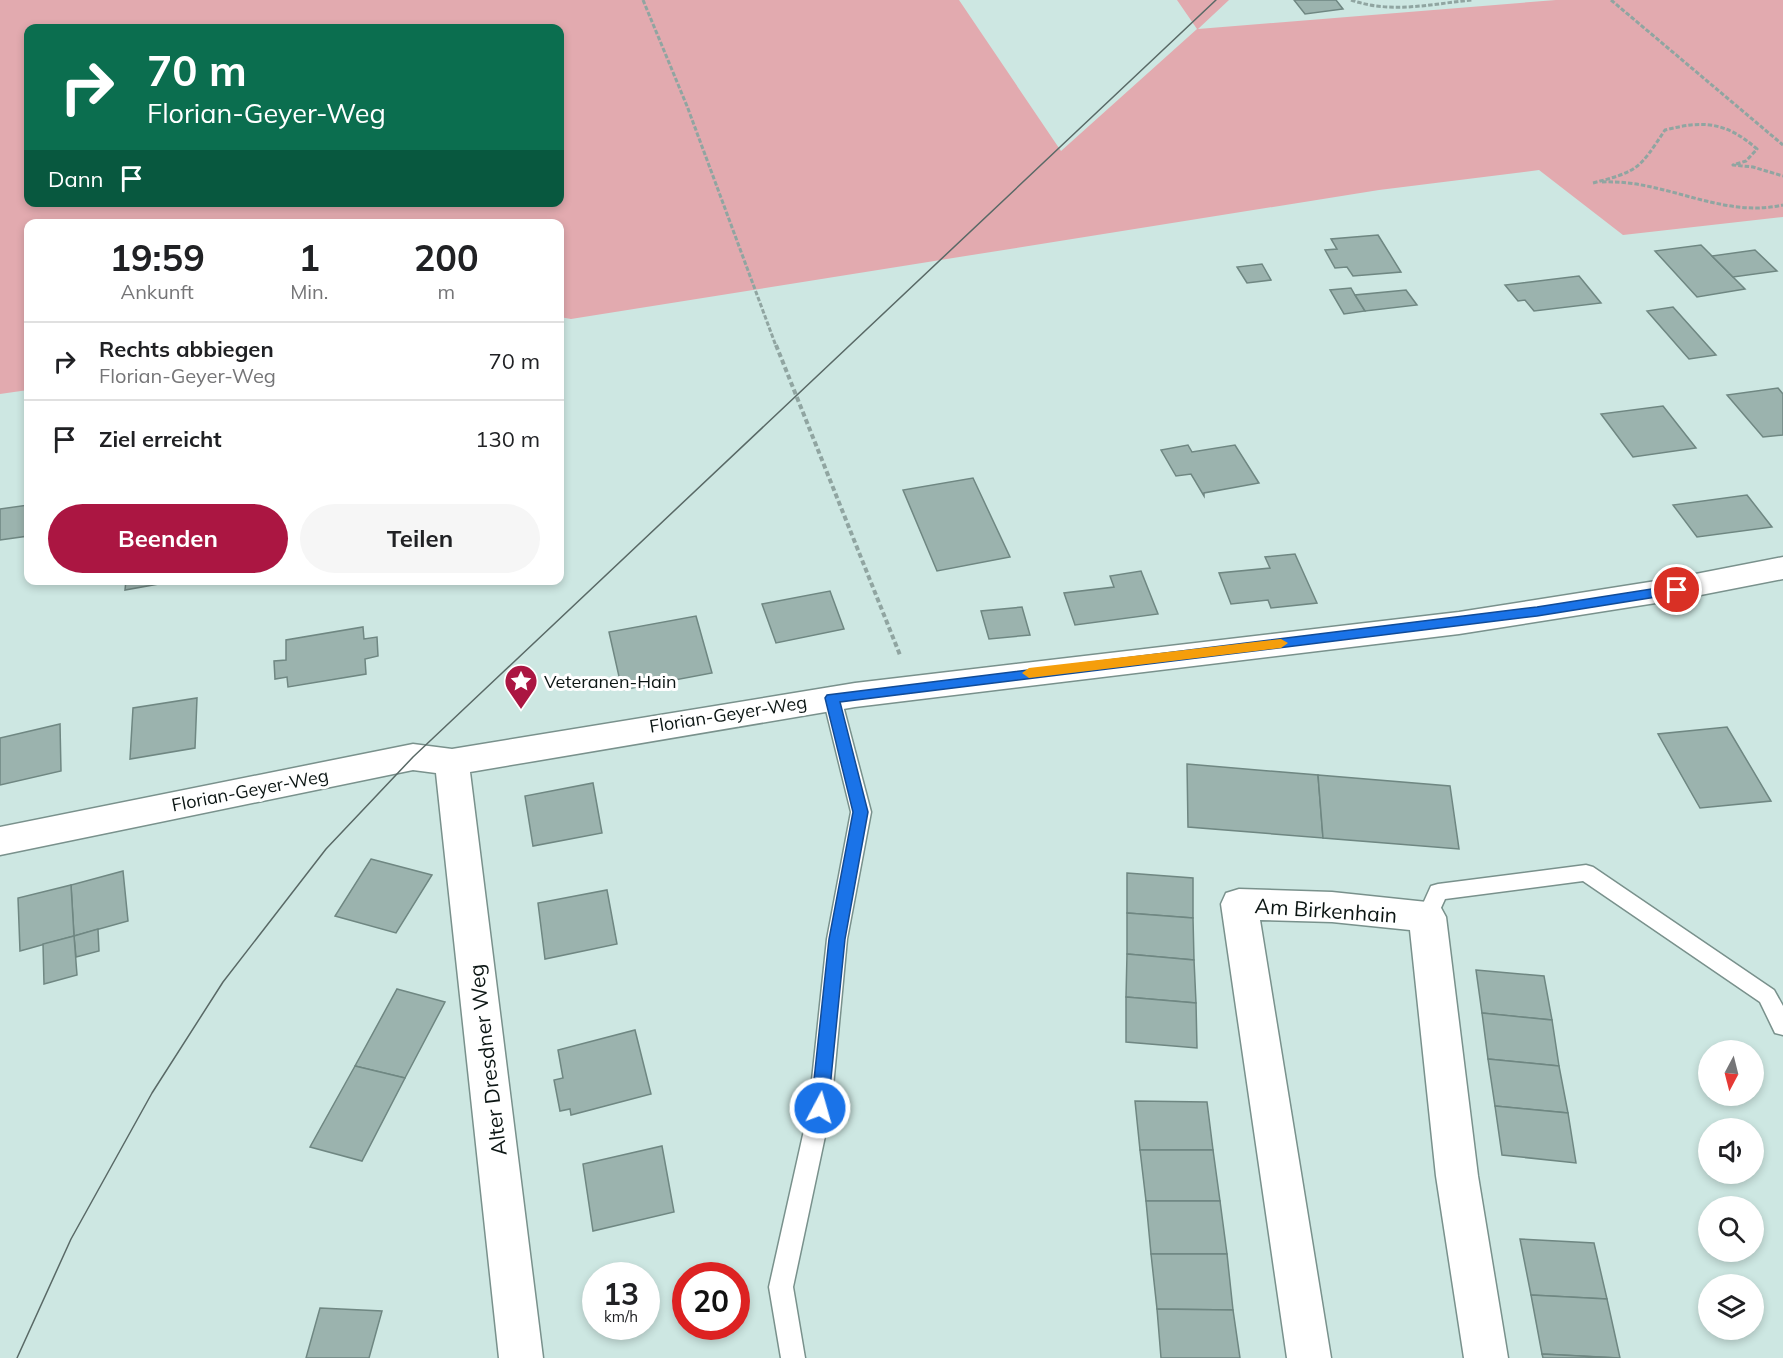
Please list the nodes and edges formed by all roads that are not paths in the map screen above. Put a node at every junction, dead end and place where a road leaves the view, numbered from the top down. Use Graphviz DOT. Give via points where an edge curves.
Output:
graph roads {
  1 [pos="1783,568"];
  2 [pos="832,698"];
  3 [pos="452,762"];
  4 [pos="0,842"];
  5 [pos="1427,917"];
  6 [pos="1783,1026"];
  7 [pos="521,1358"];
  8 [pos="793,1358"];
  9 [pos="1309,1358"];
  10 [pos="1486,1358"];
  1 -- 2 [label="street, Florian-Geyer-Weg" via="1700,586 1537,611"];
  2 -- 3 [label="street, Florian-Geyer-Weg" via="723,713"];
  2 -- 8 [label="lane" via="861,812 837,939 820,1108 781,1287"];
  3 -- 4 [label="street, Florian-Geyer-Weg" via="412,757"];
  3 -- 7 [label="street, Alter Dresdner Weg"];
  5 -- 6 [label="lane" via="1438,892 1586,873 1767,996"];
  5 -- 9 [label="street, Am Birkenhain" via="1332,907 1239,904"];
  5 -- 10 [label="street" via="1457,1176"];
}
